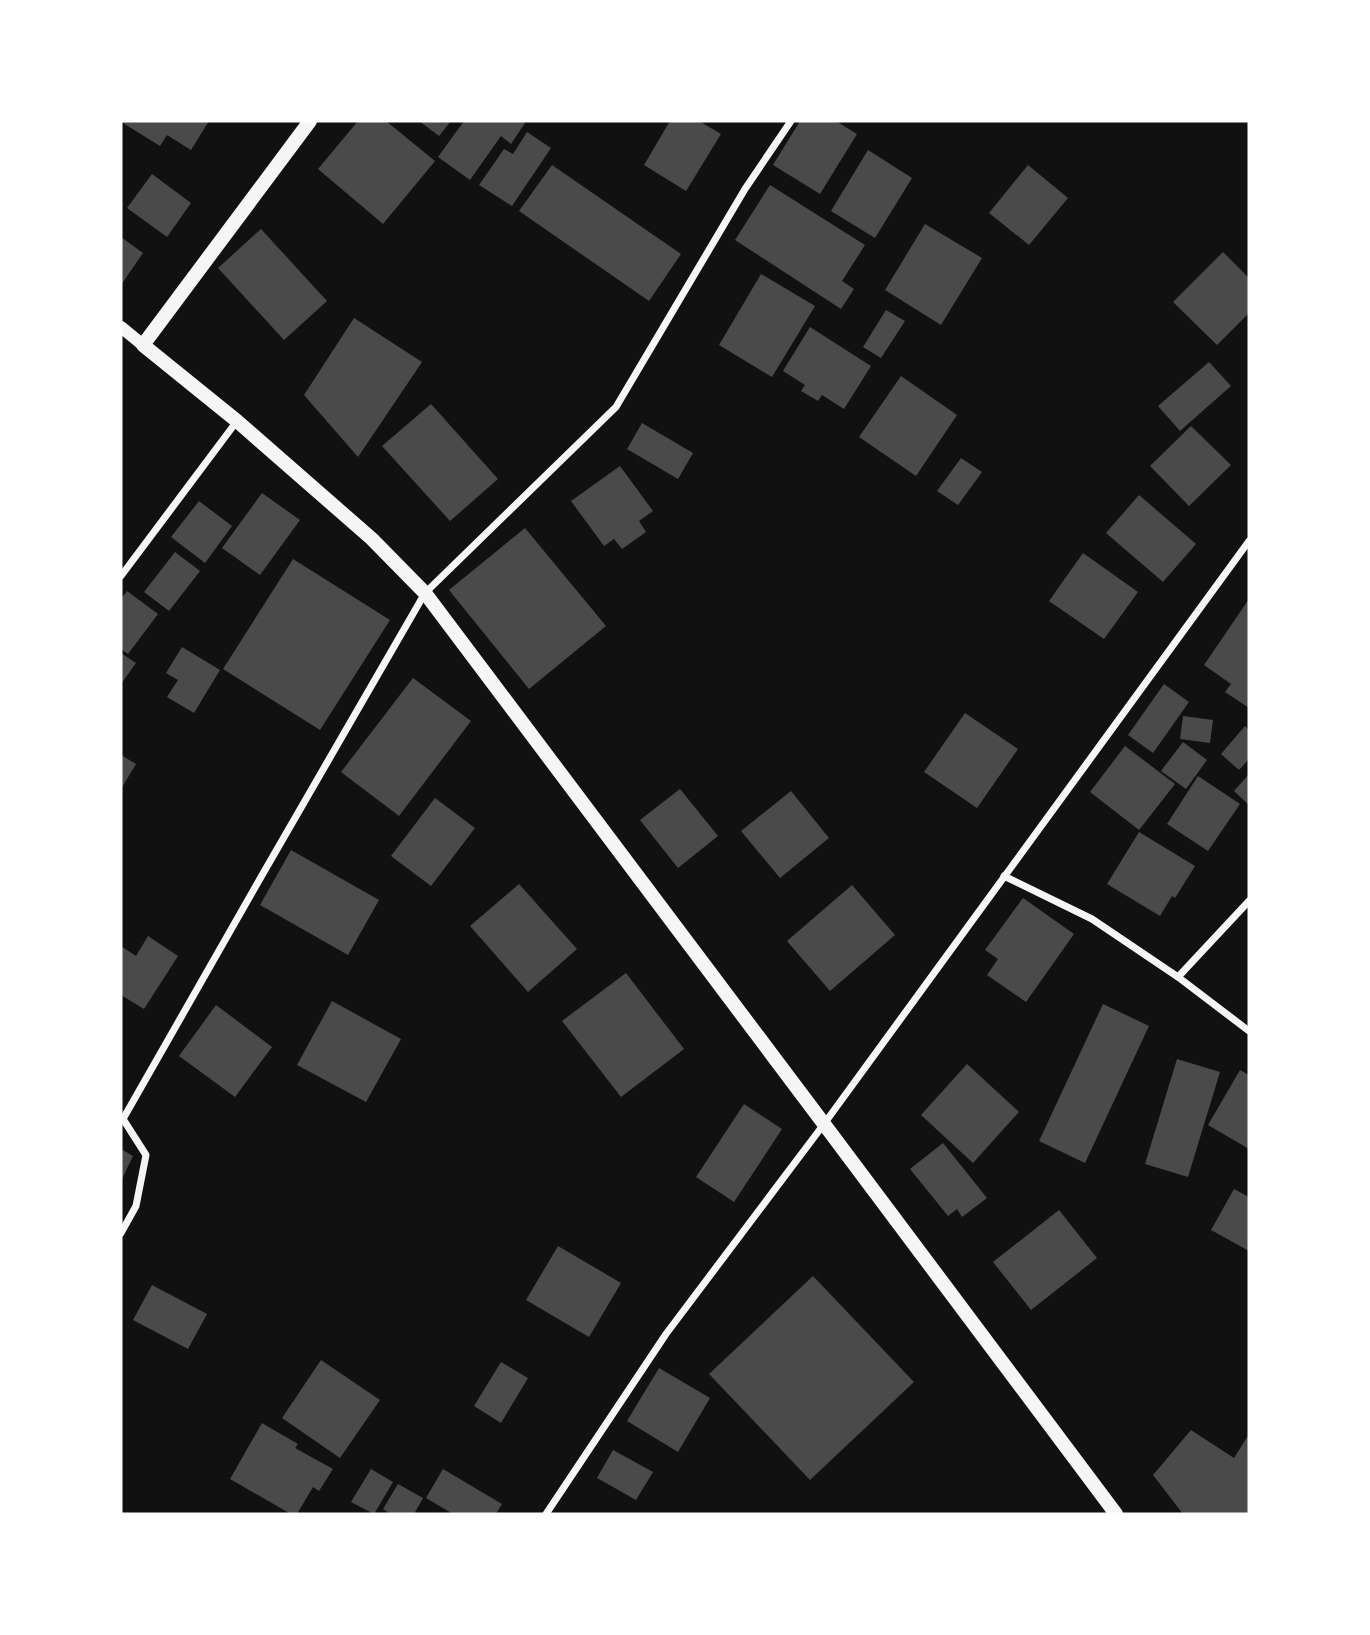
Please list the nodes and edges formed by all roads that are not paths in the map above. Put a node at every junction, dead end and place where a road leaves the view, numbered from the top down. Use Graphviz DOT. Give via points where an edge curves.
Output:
graph roads {
  1 [pos="310,121"];
  2 [pos="792,121"];
  3 [pos="121,327"];
  4 [pos="143,345"];
  5 [pos="237,421"];
  6 [pos="1249,541"];
  7 [pos="121,576"];
  8 [pos="425,593"];
  9 [pos="1004,876"];
  10 [pos="1249,901"];
  11 [pos="1178,977"];
  12 [pos="1249,1031"];
  13 [pos="122,1120"];
  14 [pos="824,1124"];
  15 [pos="121,1233"];
  16 [pos="546,1514"];
  17 [pos="1116,1514"];
  1 -- 4 [label="main road"];
  2 -- 8 [label="street" via="745,189 616,407"];
  3 -- 4 [label="street"];
  4 -- 5 [label="main road"];
  5 -- 7 [label="street"];
  5 -- 8 [label="main road" via="372,539"];
  6 -- 9 [label="street"];
  8 -- 13 [label="street"];
  8 -- 14 [label="main road"];
  9 -- 11 [label="street" via="1092,919"];
  9 -- 14 [label="street"];
  10 -- 11 [label="street"];
  11 -- 12 [label="street"];
  13 -- 15 [label="street" via="146,1155 136,1206"];
  14 -- 16 [label="street" via="666,1334"];
  14 -- 17 [label="main road"];
}
